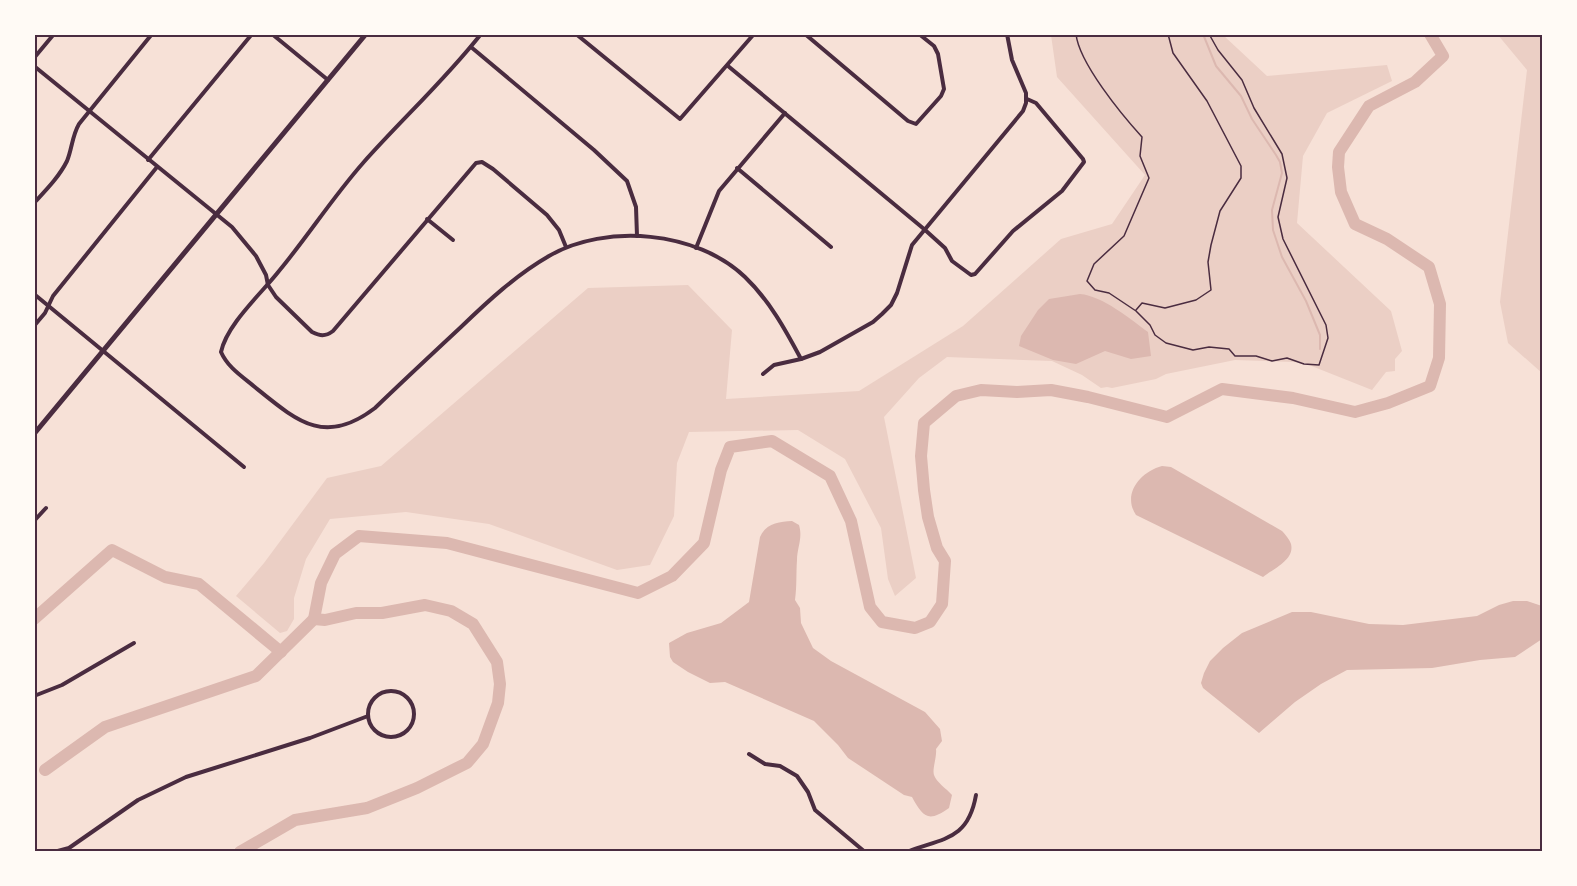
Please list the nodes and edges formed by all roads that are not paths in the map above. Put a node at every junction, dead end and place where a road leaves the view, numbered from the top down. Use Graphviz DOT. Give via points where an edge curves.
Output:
graph roads {
  1 [pos="54,34"];
  2 [pos="152,34"];
  3 [pos="252,34"];
  4 [pos="272,34"];
  5 [pos="366,34"];
  6 [pos="481,34"];
  7 [pos="576,34"];
  8 [pos="754,34"];
  9 [pos="805,34"];
  10 [pos="919,34"];
  11 [pos="1007,34"];
  12 [pos="471,47"];
  13 [pos="34,58"];
  14 [pos="34,66"];
  15 [pos="728,66"];
  16 [pos="328,80"];
  17 [pos="1027,99"];
  18 [pos="90,112"];
  19 [pos="784,113"];
  20 [pos="148,160"];
  21 [pos="157,167"];
  22 [pos="737,168"];
  23 [pos="34,203"];
  24 [pos="217,216"];
  25 [pos="427,219"];
  26 [pos="924,229"];
  27 [pos="637,236"];
  28 [pos="453,240"];
  29 [pos="831,246"];
  30 [pos="566,248"];
  31 [pos="696,248"];
  32 [pos="268,285"];
  33 [pos="34,294"];
  34 [pos="48,305"];
  35 [pos="34,326"];
  36 [pos="104,350"];
  37 [pos="801,359"];
  38 [pos="763,374"];
  39 [pos="34,434"];
  40 [pos="244,467"];
  41 [pos="46,508"];
  42 [pos="34,521"];
  43 [pos="134,643"];
  44 [pos="34,696"];
  45 [pos="368,716"];
  46 [pos="749,754"];
  47 [pos="976,795"];
  48 [pos="64,850"];
  49 [pos="54,852"];
  50 [pos="864,852"];
  51 [pos="907,852"];
  1 -- 13 [label="street"];
  2 -- 18 [label="street"];
  3 -- 20 [label="street"];
  4 -- 16 [label="street"];
  5 -- 16 [label="main road"];
  6 -- 12 [label="street"];
  7 -- 15 [label="street" via="680,119"];
  8 -- 15 [label="street"];
  9 -- 10 [label="street" via="916,124 945,89 938,54"];
  11 -- 17 [label="street"];
  12 -- 27 [label="street" via="627,181 636,207"];
  12 -- 32 [label="street" via="358,169"];
  14 -- 18 [label="street"];
  15 -- 19 [label="street"];
  16 -- 24 [label="main road"];
  17 -- 26 [label="street" via="1023,111"];
  17 -- 26 [label="street" via="1036,104 1083,159 1079,170 1062,191 1013,231 975,274 965,272 952,261 945,248"];
  18 -- 20 [label="street"];
  18 -- 23 [label="street" via="76,128 60,173"];
  19 -- 22 [label="street"];
  19 -- 26 [label="street"];
  20 -- 21 [label="street"];
  21 -- 24 [label="street"];
  21 -- 34 [label="street"];
  22 -- 29 [label="street"];
  22 -- 31 [label="street" via="718,191"];
  24 -- 32 [label="street" via="232,227 256,256"];
  24 -- 36 [label="main road"];
  25 -- 28 [label="street"];
  25 -- 30 [label="street" via="472,165 483,162 547,215"];
  25 -- 32 [label="street" via="328,334 312,332"];
  26 -- 37 [label="street" via="912,245 891,305 873,322"];
  27 -- 30 [label="street" via="617,236"];
  27 -- 31 [label="street"];
  30 -- 32 [label="street" via="535,264 497,292 375,408 336,427 310,426 284,411 229,365 221,352 232,329"];
  31 -- 37 [label="street" via="744,275 782,323"];
  33 -- 34 [label="street"];
  34 -- 35 [label="street"];
  34 -- 36 [label="street"];
  36 -- 39 [label="main road"];
  36 -- 40 [label="street"];
  37 -- 38 [label="street" via="774,365"];
  41 -- 42 [label="street"];
  43 -- 44 [label="street" via="62,685"];
  45 -- 45 [label="street" via="375,730 392,737 408,730 415,712 408,698 392,690 371,702"];
  45 -- 48 [label="street" via="178,781 138,800"];
  46 -- 50 [label="street" via="797,776 815,810"];
  47 -- 51 [label="street" via="974,808 959,831"];
  48 -- 49 [label="street"];
}
